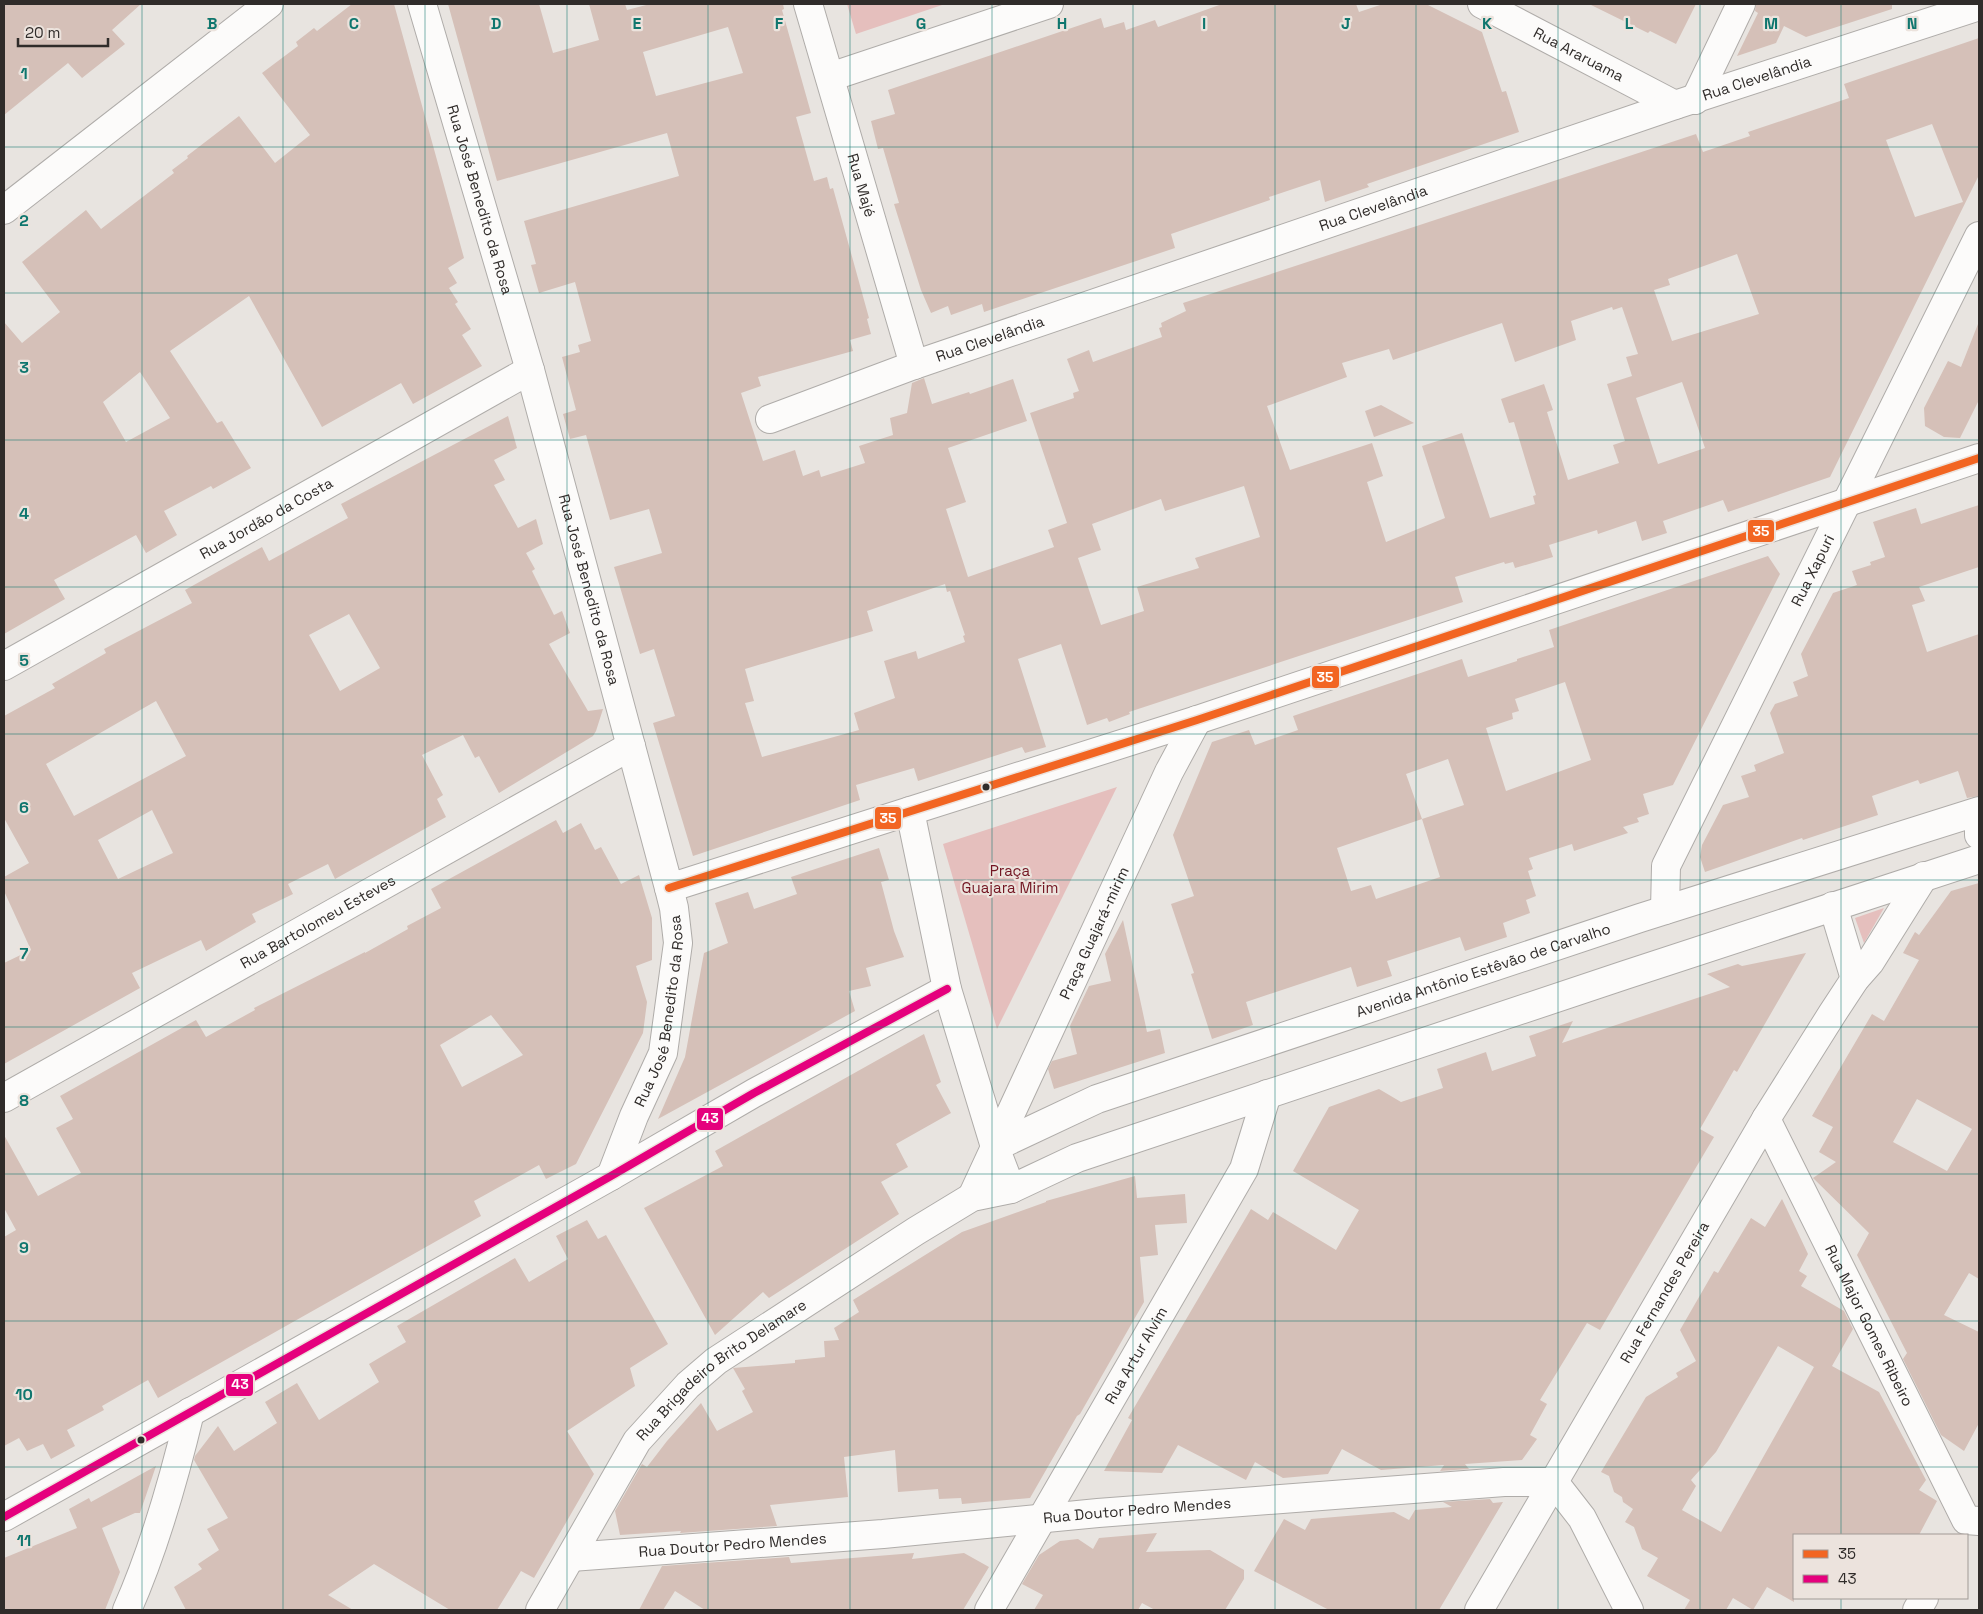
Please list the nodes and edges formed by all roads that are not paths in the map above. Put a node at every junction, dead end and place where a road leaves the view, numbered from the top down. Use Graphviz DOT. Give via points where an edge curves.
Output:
graph roads {
  1 [pos="269,4"];
  2 [pos="422,4"];
  3 [pos="808,4"];
  4 [pos="1049,4"];
  5 [pos="1482,4"];
  6 [pos="1741,4"];
  7 [pos="1979,6"];
  8 [pos="830,76"];
  9 [pos="1685,103"];
  10 [pos="4,210"];
  11 [pos="1979,236"];
  12 [pos="914,366"];
  13 [pos="530,370"];
  14 [pos="770,419"];
  15 [pos="1979,458"];
  16 [pos="1846,502"];
  17 [pos="4,666"];
  18 [pos="1197,720"];
  19 [pos="631,746"];
  20 [pos="910,811"];
  21 [pos="1979,811"];
  22 [pos="1979,827"];
  23 [pos="1920,830"];
  24 [pos="1979,835"];
  25 [pos="1979,859"];
  26 [pos="1929,874"];
  27 [pos="668,888"];
  28 [pos="1833,906"];
  29 [pos="1665,910"];
  30 [pos="1855,979"];
  31 [pos="947,989"];
  32 [pos="1267,1094"];
  33 [pos="4,1098"];
  34 [pos="1766,1119"];
  35 [pos="994,1147"];
  36 [pos="611,1176"];
  37 [pos="1010,1189"];
  38 [pos="972,1197"];
  39 [pos="190,1412"];
  40 [pos="1554,1482"];
  41 [pos="1979,1496"];
  42 [pos="4,1517"];
  43 [pos="1043,1518"];
  44 [pos="1968,1525"];
  45 [pos="571,1557"];
  46 [pos="1923,1599"];
  47 [pos="127,1610"];
  48 [pos="540,1610"];
  49 [pos="989,1610"];
  50 [pos="1479,1610"];
  51 [pos="1629,1610"];
  52 [pos="1917,1610"];
  1 -- 10 [label="street"];
  2 -- 13 [label="street, Rua José Benedito da Rosa"];
  3 -- 8 [label="street, Rua Majé"];
  4 -- 8 [label="street"];
  5 -- 9 [label="street, Rua Araruama"];
  6 -- 9 [label="street"];
  7 -- 9 [label="street, Rua Clevelândia"];
  8 -- 12 [label="street, Rua Majé"];
  9 -- 12 [label="street, Rua Clevelândia"];
  11 -- 16 [label="street, Rua Xapuri"];
  12 -- 14 [label="street, Rua Clevelândia"];
  13 -- 17 [label="street, Rua Jordão da Costa"];
  13 -- 19 [label="street, Rua José Benedito da Rosa"];
  15 -- 16 [label="street"];
  16 -- 18 [label="street"];
  16 -- 29 [label="street, Rua Xapuri" via="1666,866"];
  18 -- 20 [label="street"];
  18 -- 35 [label="street, Praça Guajará-mirim" via="1169,772"];
  19 -- 27 [label="street, Rua José Benedito da Rosa"];
  19 -- 33 [label="street, Rua Bartolomeu Esteves"];
  20 -- 27 [label="street"];
  20 -- 31 [label="street"];
  21 -- 23 [label="street, Avenida Antônio Estêvão de Carvalho"];
  22 -- 24 [label="street"];
  23 -- 26 [label="street, Rua Fernandes Pereira" via="1930,833 1940,844 1941,858"];
  23 -- 29 [label="street, Avenida Antônio Estêvão de Carvalho"];
  25 -- 26 [label="street"];
  26 -- 28 [label="street"];
  26 -- 30 [label="street, Rua Fernandes Pereira"];
  27 -- 36 [label="street, Rua José Benedito da Rosa" via="678,943 663,1053"];
  28 -- 30 [label="street"];
  28 -- 32 [label="street"];
  29 -- 35 [label="street, Avenida Antônio Estêvão de Carvalho" via="1097,1099"];
  30 -- 34 [label="street, Rua Fernandes Pereira"];
  31 -- 35 [label="street"];
  31 -- 36 [label="street" via="754,1093"];
  32 -- 37 [label="street" via="1077,1158"];
  32 -- 43 [label="street, Rua Artur Alvim" via="1244,1169"];
  34 -- 40 [label="street, Rua Fernandes Pereira"];
  34 -- 44 [label="street, Rua Major Gomes Ribeiro"];
  35 -- 37 [label="street"];
  35 -- 38 [label="street"];
  36 -- 39 [label="street"];
  37 -- 38 [label="street, Rua Brigadeiro Brito Delamare"];
  38 -- 45 [label="street, Rua Brigadeiro Brito Delamare" via="716,1361 688,1385 637,1441"];
  39 -- 42 [label="street"];
  39 -- 47 [label="street" via="175,1472"];
  40 -- 43 [label="street, Rua Doutor Pedro Mendes" via="1504,1482"];
  40 -- 50 [label="street, Rua Fernandes Pereira"];
  40 -- 51 [label="street" via="1582,1518"];
  41 -- 44 [label="street"];
  43 -- 45 [label="street, Rua Doutor Pedro Mendes" via="882,1534"];
  43 -- 49 [label="street, Rua Artur Alvim"];
  45 -- 48 [label="street, Rua Brigadeiro Brito Delamare"];
  46 -- 52 [label="street"];
}
